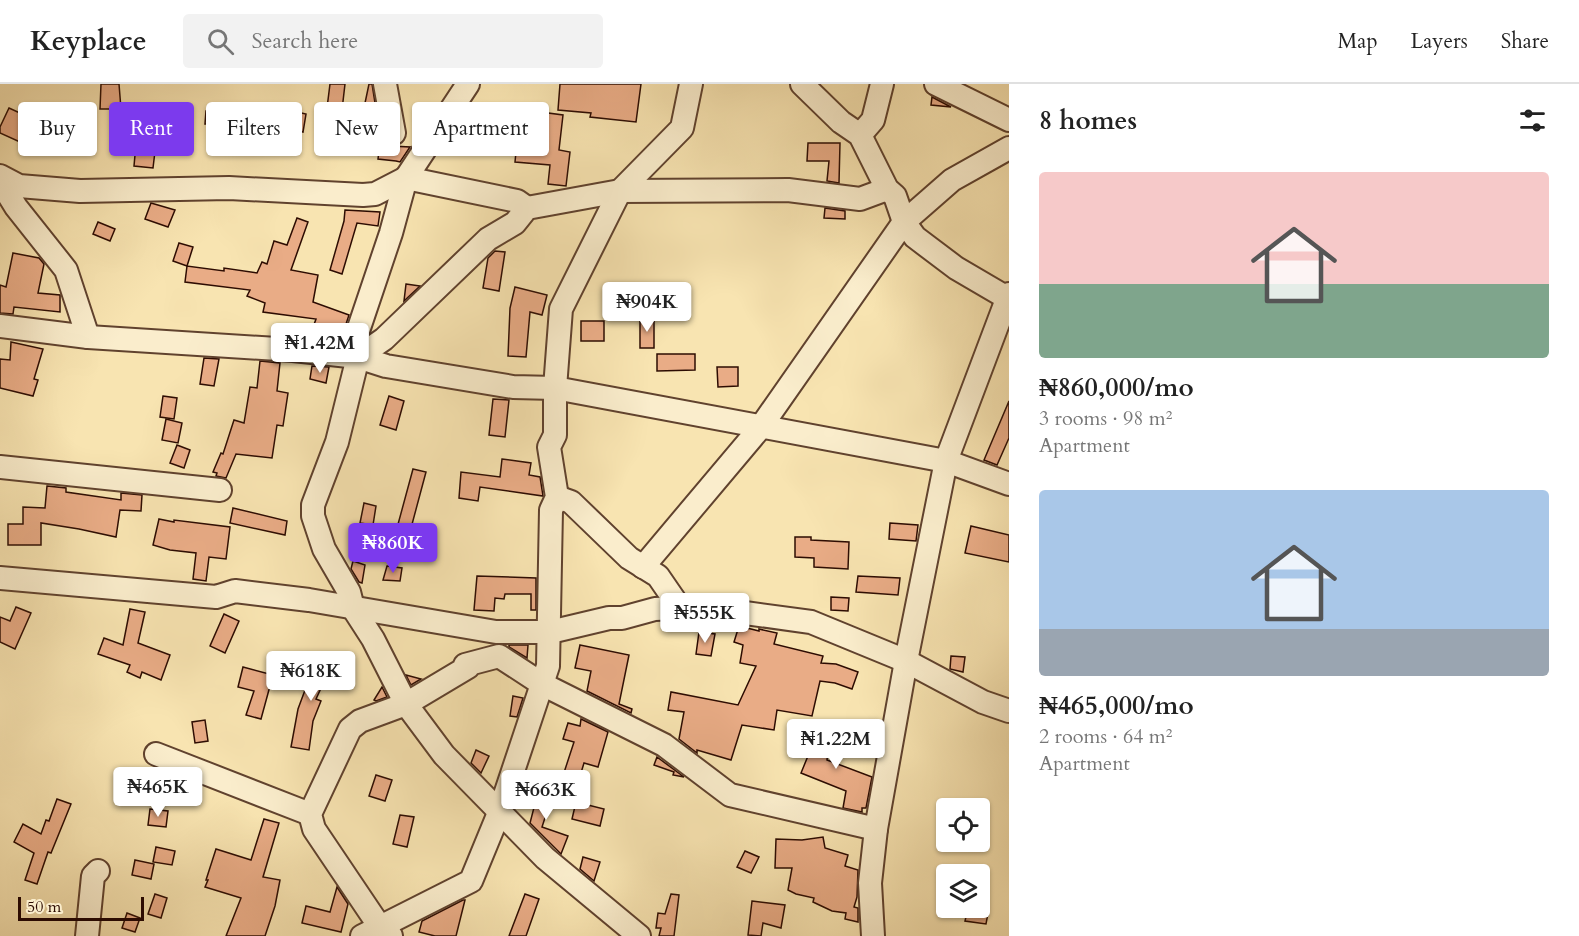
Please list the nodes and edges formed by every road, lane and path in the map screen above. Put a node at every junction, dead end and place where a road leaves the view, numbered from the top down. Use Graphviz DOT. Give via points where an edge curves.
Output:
graph roads {
  1 [pos="385,84"];
  2 [pos="468,84"];
  3 [pos="691,84"];
  4 [pos="802,84"];
  5 [pos="882,84"];
  6 [pos="936,84"];
  7 [pos="388,102"];
  8 [pos="1009,120"];
  9 [pos="860,135"];
  10 [pos="1009,148"];
  11 [pos="0,176"];
  12 [pos="406,178"];
  13 [pos="0,182"];
  14 [pos="887,189"];
  15 [pos="620,191"];
  16 [pos="526,208"];
  17 [pos="904,222"];
  18 [pos="1008,297"];
  19 [pos="0,326"];
  20 [pos="88,337"];
  21 [pos="358,357"];
  22 [pos="555,388"];
  23 [pos="760,428"];
  24 [pos="946,461"];
  25 [pos="0,467"];
  26 [pos="1009,484"];
  27 [pos="220,490"];
  28 [pos="557,497"];
  29 [pos="643,567"];
  30 [pos="0,578"];
  31 [pos="353,608"];
  32 [pos="680,608"];
  33 [pos="550,632"];
  34 [pos="906,660"];
  35 [pos="542,684"];
  36 [pos="406,704"];
  37 [pos="1009,711"];
  38 [pos="156,754"];
  39 [pos="499,813"];
  40 [pos="310,814"];
  41 [pos="876,829"];
  42 [pos="98,871"];
  43 [pos="378,933"];
  44 [pos="87,936"];
  45 [pos="639,936"];
  46 [pos="873,936"];
  1 -- 7 [label="street"];
  2 -- 12 [label="street"];
  3 -- 15 [label="street" via="682,128"];
  4 -- 9 [label="street"];
  5 -- 9 [label="street" via="873,120"];
  6 -- 8 [label="street"];
  9 -- 14 [label="street"];
  10 -- 17 [label="street" via="952,180"];
  11 -- 12 [label="street" via="20,186 80,191 229,188 363,195 375,194"];
  12 -- 16 [label="street" via="517,201"];
  12 -- 21 [label="street" via="358,331"];
  13 -- 20 [label="street" via="66,270"];
  14 -- 15 [label="street" via="860,199 788,190"];
  14 -- 17 [label="street" via="895,196"];
  15 -- 16 [label="street"];
  15 -- 22 [label="street" via="561,309"];
  16 -- 21 [label="street" via="515,224 488,239 384,339"];
  17 -- 18 [label="street" via="915,237 956,268"];
  17 -- 23 [label="street"];
  18 -- 24 [label="street"];
  19 -- 20 [label="street"];
  20 -- 21 [label="street"];
  21 -- 22 [label="street" via="386,366 513,387"];
  21 -- 31 [label="street" via="337,442 313,505 324,549 349,592"];
  22 -- 23 [label="street"];
  22 -- 28 [label="street" via="555,435 549,447"];
  23 -- 24 [label="street"];
  23 -- 29 [label="street"];
  24 -- 26 [label="street"];
  24 -- 34 [label="street"];
  25 -- 27 [label="street"];
  28 -- 29 [label="street" via="571,502"];
  28 -- 33 [label="street" via="551,510"];
  29 -- 32 [label="street" via="658,576"];
  30 -- 31 [label="street" via="216,597 235,591"];
  31 -- 33 [label="street" via="496,632"];
  31 -- 36 [label="street"];
  32 -- 33 [label="street" via="638,612"];
  32 -- 34 [label="street" via="702,607 811,622"];
  33 -- 35 [label="street" via="548,666"];
  34 -- 37 [label="street" via="983,702"];
  34 -- 41 [label="street"];
  35 -- 36 [label="street" via="499,656 465,665 468,667"];
  35 -- 39 [label="street"];
  35 -- 41 [label="street" via="664,745 730,795"];
  36 -- 39 [label="street" via="444,755"];
  36 -- 40 [label="street" via="360,721 350,729"];
  38 -- 40 [label="street"];
  39 -- 43 [label="street" via="471,881"];
  39 -- 45 [label="street" via="545,858"];
  40 -- 43 [label="street" via="314,829"];
  41 -- 46 [label="street" via="870,883"];
  42 -- 44 [label="street" via="93,876"];
}
